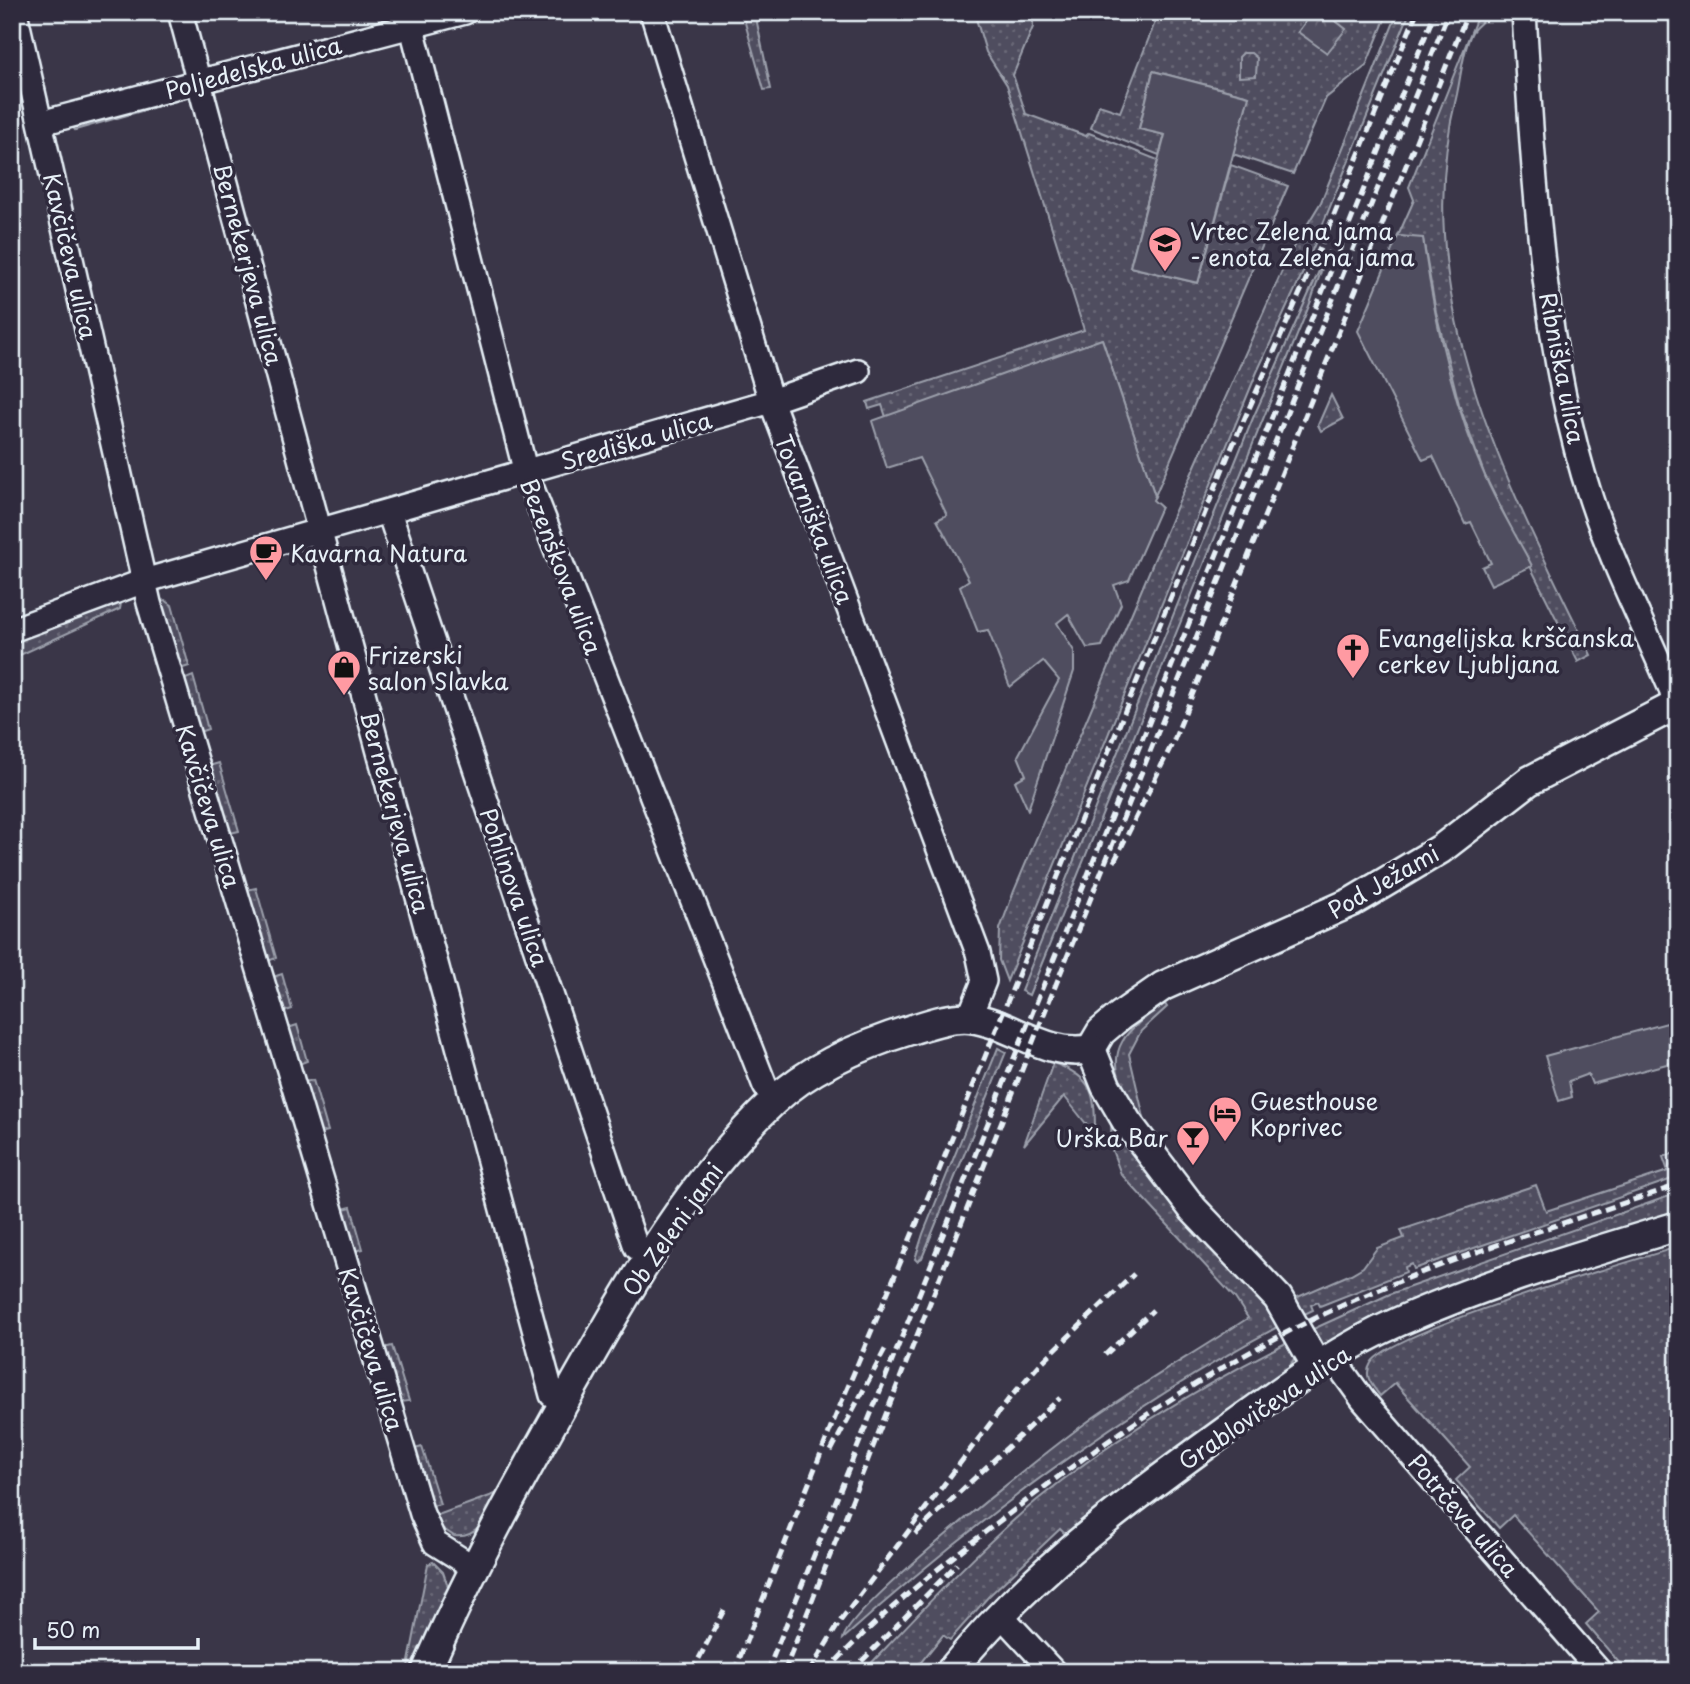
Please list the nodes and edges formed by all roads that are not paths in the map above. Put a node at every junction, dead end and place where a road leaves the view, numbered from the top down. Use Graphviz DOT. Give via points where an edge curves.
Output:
graph roads {
  1 [pos="15,12"];
  2 [pos="180,12"];
  3 [pos="465,12"];
  4 [pos="652,12"];
  5 [pos="1524,12"];
  6 [pos="409,19"];
  7 [pos="199,81"];
  8 [pos="41,123"];
  9 [pos="858,371"];
  10 [pos="771,401"];
  11 [pos="526,472"];
  12 [pos="392,522"];
  13 [pos="321,532"];
  14 [pos="144,581"];
  15 [pos="12,630"];
  16 [pos="1676,710"];
  17 [pos="969,1018"];
  18 [pos="1091,1049"];
  19 [pos="775,1100"];
  20 [pos="1678,1226"];
  21 [pos="643,1252"];
  22 [pos="1324,1361"];
  23 [pos="564,1402"];
  24 [pos="474,1567"];
  25 [pos="1000,1614"];
  26 [pos="426,1672"];
  27 [pos="950,1672"];
  28 [pos="1054,1672"];
  29 [pos="1600,1672"];
  1 -- 8 [label="street, Kavčičeva ulica"];
  2 -- 7 [label="street, Bernekerjeva ulica"];
  3 -- 6 [label="street, Poljedelska ulica"];
  4 -- 10 [label="street, Tovarniška ulica"];
  5 -- 16 [label="street, Ribniška ulica" via="1538,210 1554,336 1591,499"];
  6 -- 7 [label="street, Poljedelska ulica"];
  6 -- 11 [label="street, Bezenškova ulica"];
  7 -- 8 [label="street, Poljedelska ulica"];
  7 -- 13 [label="street, Bernekerjeva ulica"];
  8 -- 14 [label="street, Kavčičeva ulica"];
  9 -- 10 [label="street, Središka ulica"];
  10 -- 11 [label="street, Središka ulica"];
  10 -- 17 [label="street, Tovarniška ulica" via="978,953 984,981"];
  11 -- 12 [label="street, Središka ulica"];
  11 -- 19 [label="street, Bezenškova ulica" via="765,1086"];
  12 -- 13 [label="street, Središka ulica"];
  12 -- 21 [label="street, Pohlinova ulica"];
  13 -- 14 [label="street, Središka ulica"];
  13 -- 23 [label="street, Bernekerjeva ulica" via="552,1395"];
  14 -- 15 [label="street, Središka ulica"];
  14 -- 24 [label="street, Kavčičeva ulica" via="422,1514 435,1543"];
  16 -- 18 [label="street, Pod Ježami" via="1529,781 1441,849 1352,902 1163,986 1101,1032"];
  17 -- 18 [label="street" via="1062,1051"];
  17 -- 19 [label="street, Ob Zeleni jami" via="912,1029 849,1054 824,1065"];
  18 -- 22 [label="street, Potrčeva ulica" via="1106,1086 1153,1156 1193,1209 1278,1298"];
  19 -- 21 [label="street, Ob Zeleni jami"];
  20 -- 22 [label="street, Grablovičeva ulica" via="1489,1284 1397,1322"];
  21 -- 23 [label="street, Ob Zeleni jami"];
  22 -- 25 [label="street, Grablovičeva ulica" via="1103,1520"];
  22 -- 29 [label="street, Potrčeva ulica"];
  23 -- 24 [label="street, Ob Zeleni jami"];
  24 -- 26 [label="street, Ob Zeleni jami"];
  25 -- 27 [label="street, Grablovičeva ulica"];
  25 -- 28 [label="street"];
}
